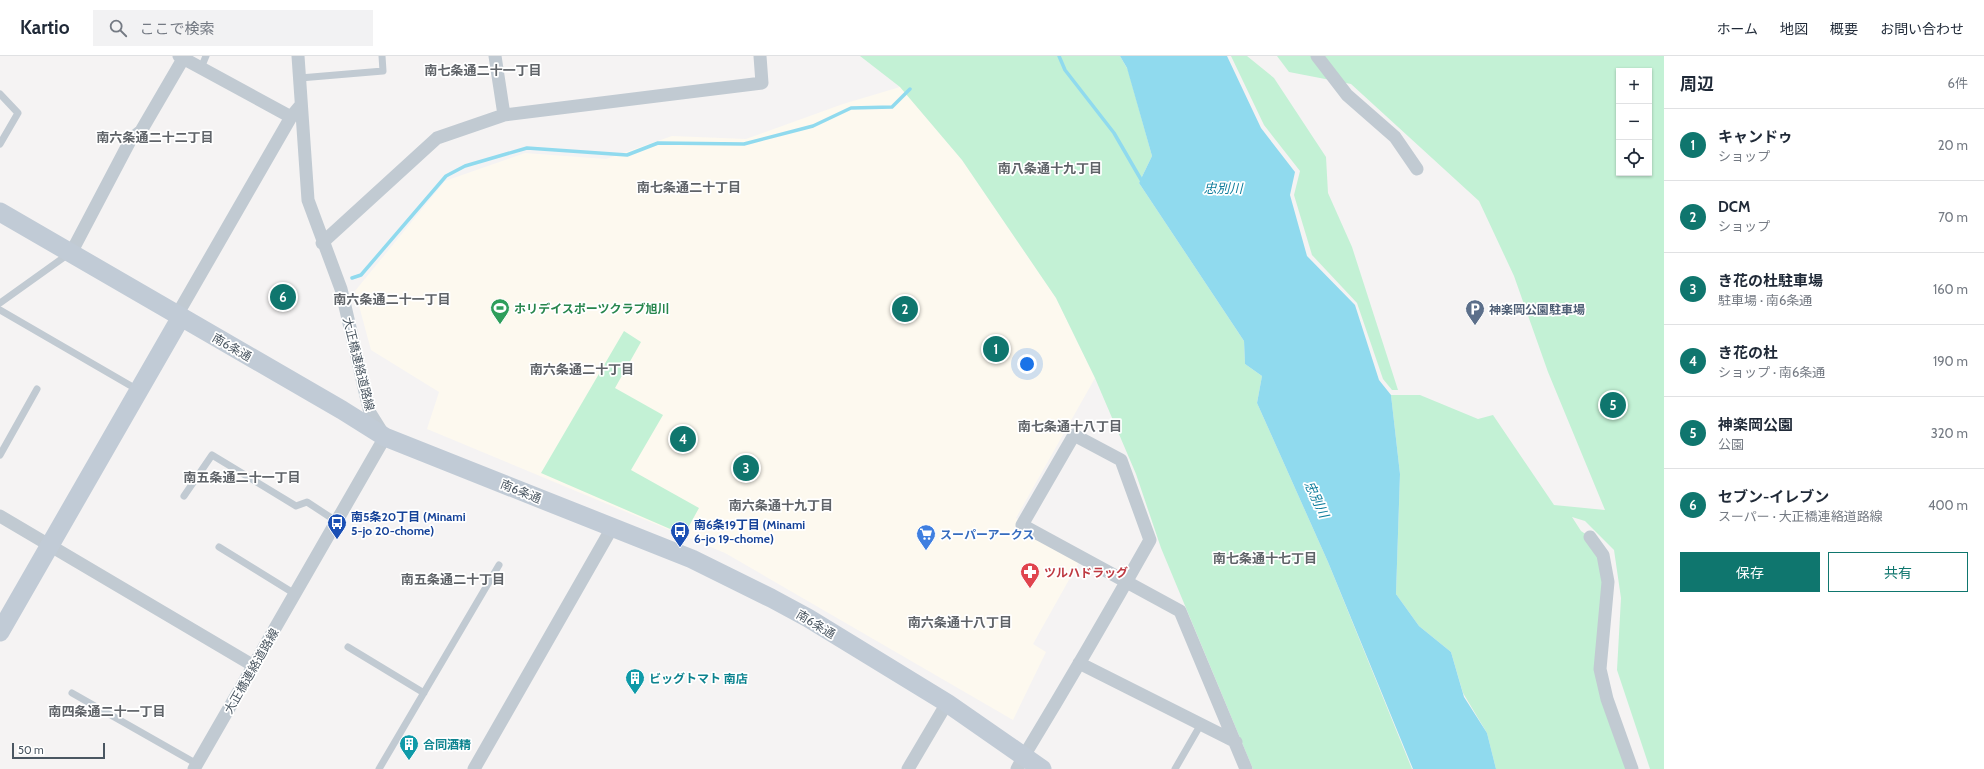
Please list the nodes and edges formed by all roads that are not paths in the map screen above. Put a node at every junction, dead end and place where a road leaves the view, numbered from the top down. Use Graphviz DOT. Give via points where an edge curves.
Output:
graph roads {
  1 [pos="206,56"];
  2 [pos="298,56"];
  3 [pos="382,56"];
  4 [pos="495,56"];
  5 [pos="760,56"];
  6 [pos="1317,56"];
  7 [pos="181,57"];
  8 [pos="201,68"];
  9 [pos="300,78"];
  10 [pos="0,94"];
  11 [pos="301,105"];
  12 [pos="504,116"];
  13 [pos="291,117"];
  14 [pos="0,144"];
  15 [pos="1417,169"];
  16 [pos="0,212"];
  17 [pos="322,243"];
  18 [pos="71,253"];
  19 [pos="0,303"];
  20 [pos="0,310"];
  21 [pos="179,316"];
  22 [pos="37,389"];
  23 [pos="138,390"];
  24 [pos="385,437"];
  25 [pos="0,455"];
  26 [pos="184,496"];
  27 [pos="0,516"];
  28 [pos="336,521"];
  29 [pos="613,526"];
  30 [pos="1590,537"];
  31 [pos="49,544"];
  32 [pos="219,547"];
  33 [pos="499,565"];
  34 [pos="1127,581"];
  35 [pos="295,594"];
  36 [pos="0,632"];
  37 [pos="348,647"];
  38 [pos="1079,663"];
  39 [pos="254,666"];
  40 [pos="72,693"];
  41 [pos="424,693"];
  42 [pos="947,703"];
  43 [pos="1201,724"];
  44 [pos="1236,742"];
  45 [pos="1020,762"];
  46 [pos="196,766"];
  47 [pos="380,769"];
  48 [pos="474,769"];
  49 [pos="908,769"];
  50 [pos="1042,769"];
  51 [pos="1175,769"];
  52 [pos="1246,769"];
  53 [pos="1632,769"];
  1 -- 8 [label="lane"];
  2 -- 9 [label="street, 大正橋連絡道路線"];
  3 -- 9 [label="lane" via="384,71"];
  4 -- 12 [label="street"];
  5 -- 12 [label="street" via="762,83"];
  6 -- 15 [label="street" via="1347,95 1395,137"];
  7 -- 8 [label="street"];
  7 -- 18 [label="street" via="141,131 131,139"];
  8 -- 13 [label="street"];
  9 -- 11 [label="street, 大正橋連絡道路線"];
  10 -- 14 [label="lane" via="18,113"];
  11 -- 13 [label="street"];
  11 -- 17 [label="street, 大正橋連絡道路線" via="308,200"];
  12 -- 17 [label="street" via="438,138"];
  13 -- 21 [label="street"];
  16 -- 18 [label="street, 南6条通"];
  17 -- 24 [label="street, 大正橋連絡道路線" via="341,290 370,413"];
  18 -- 19 [label="lane"];
  18 -- 21 [label="street, 南6条通"];
  20 -- 23 [label="lane"];
  21 -- 23 [label="street"];
  21 -- 24 [label="street, 南6条通"];
  22 -- 25 [label="lane"];
  23 -- 31 [label="street"];
  24 -- 28 [label="street, 大正橋連絡道路線"];
  24 -- 29 [label="street, 南6条通"];
  26 -- 28 [label="lane" via="212,455 296,506 307,502"];
  27 -- 31 [label="street"];
  28 -- 35 [label="street, 大正橋連絡道路線"];
  29 -- 42 [label="street, 南6条通" via="692,559 771,598"];
  29 -- 48 [label="street"];
  30 -- 53 [label="street" via="1603,555 1608,582 1600,669 1607,699"];
  31 -- 36 [label="street"];
  31 -- 39 [label="street"];
  32 -- 35 [label="lane"];
  33 -- 41 [label="lane"];
  34 -- 34 [label="street" via="1022,525 1074,435 1121,460 1150,540"];
  34 -- 38 [label="street"];
  34 -- 44 [label="street" via="1180,611"];
  35 -- 39 [label="street, 大正橋連絡道路線"];
  37 -- 41 [label="lane"];
  38 -- 43 [label="street"];
  38 -- 45 [label="street"];
  39 -- 46 [label="street, 大正橋連絡道路線"];
  40 -- 46 [label="lane"];
  41 -- 47 [label="lane"];
  42 -- 45 [label="street, 南6条通"];
  42 -- 49 [label="street"];
  43 -- 44 [label="street"];
  43 -- 51 [label="lane"];
  44 -- 52 [label="street"];
  45 -- 50 [label="street, 南6条通"];
}
